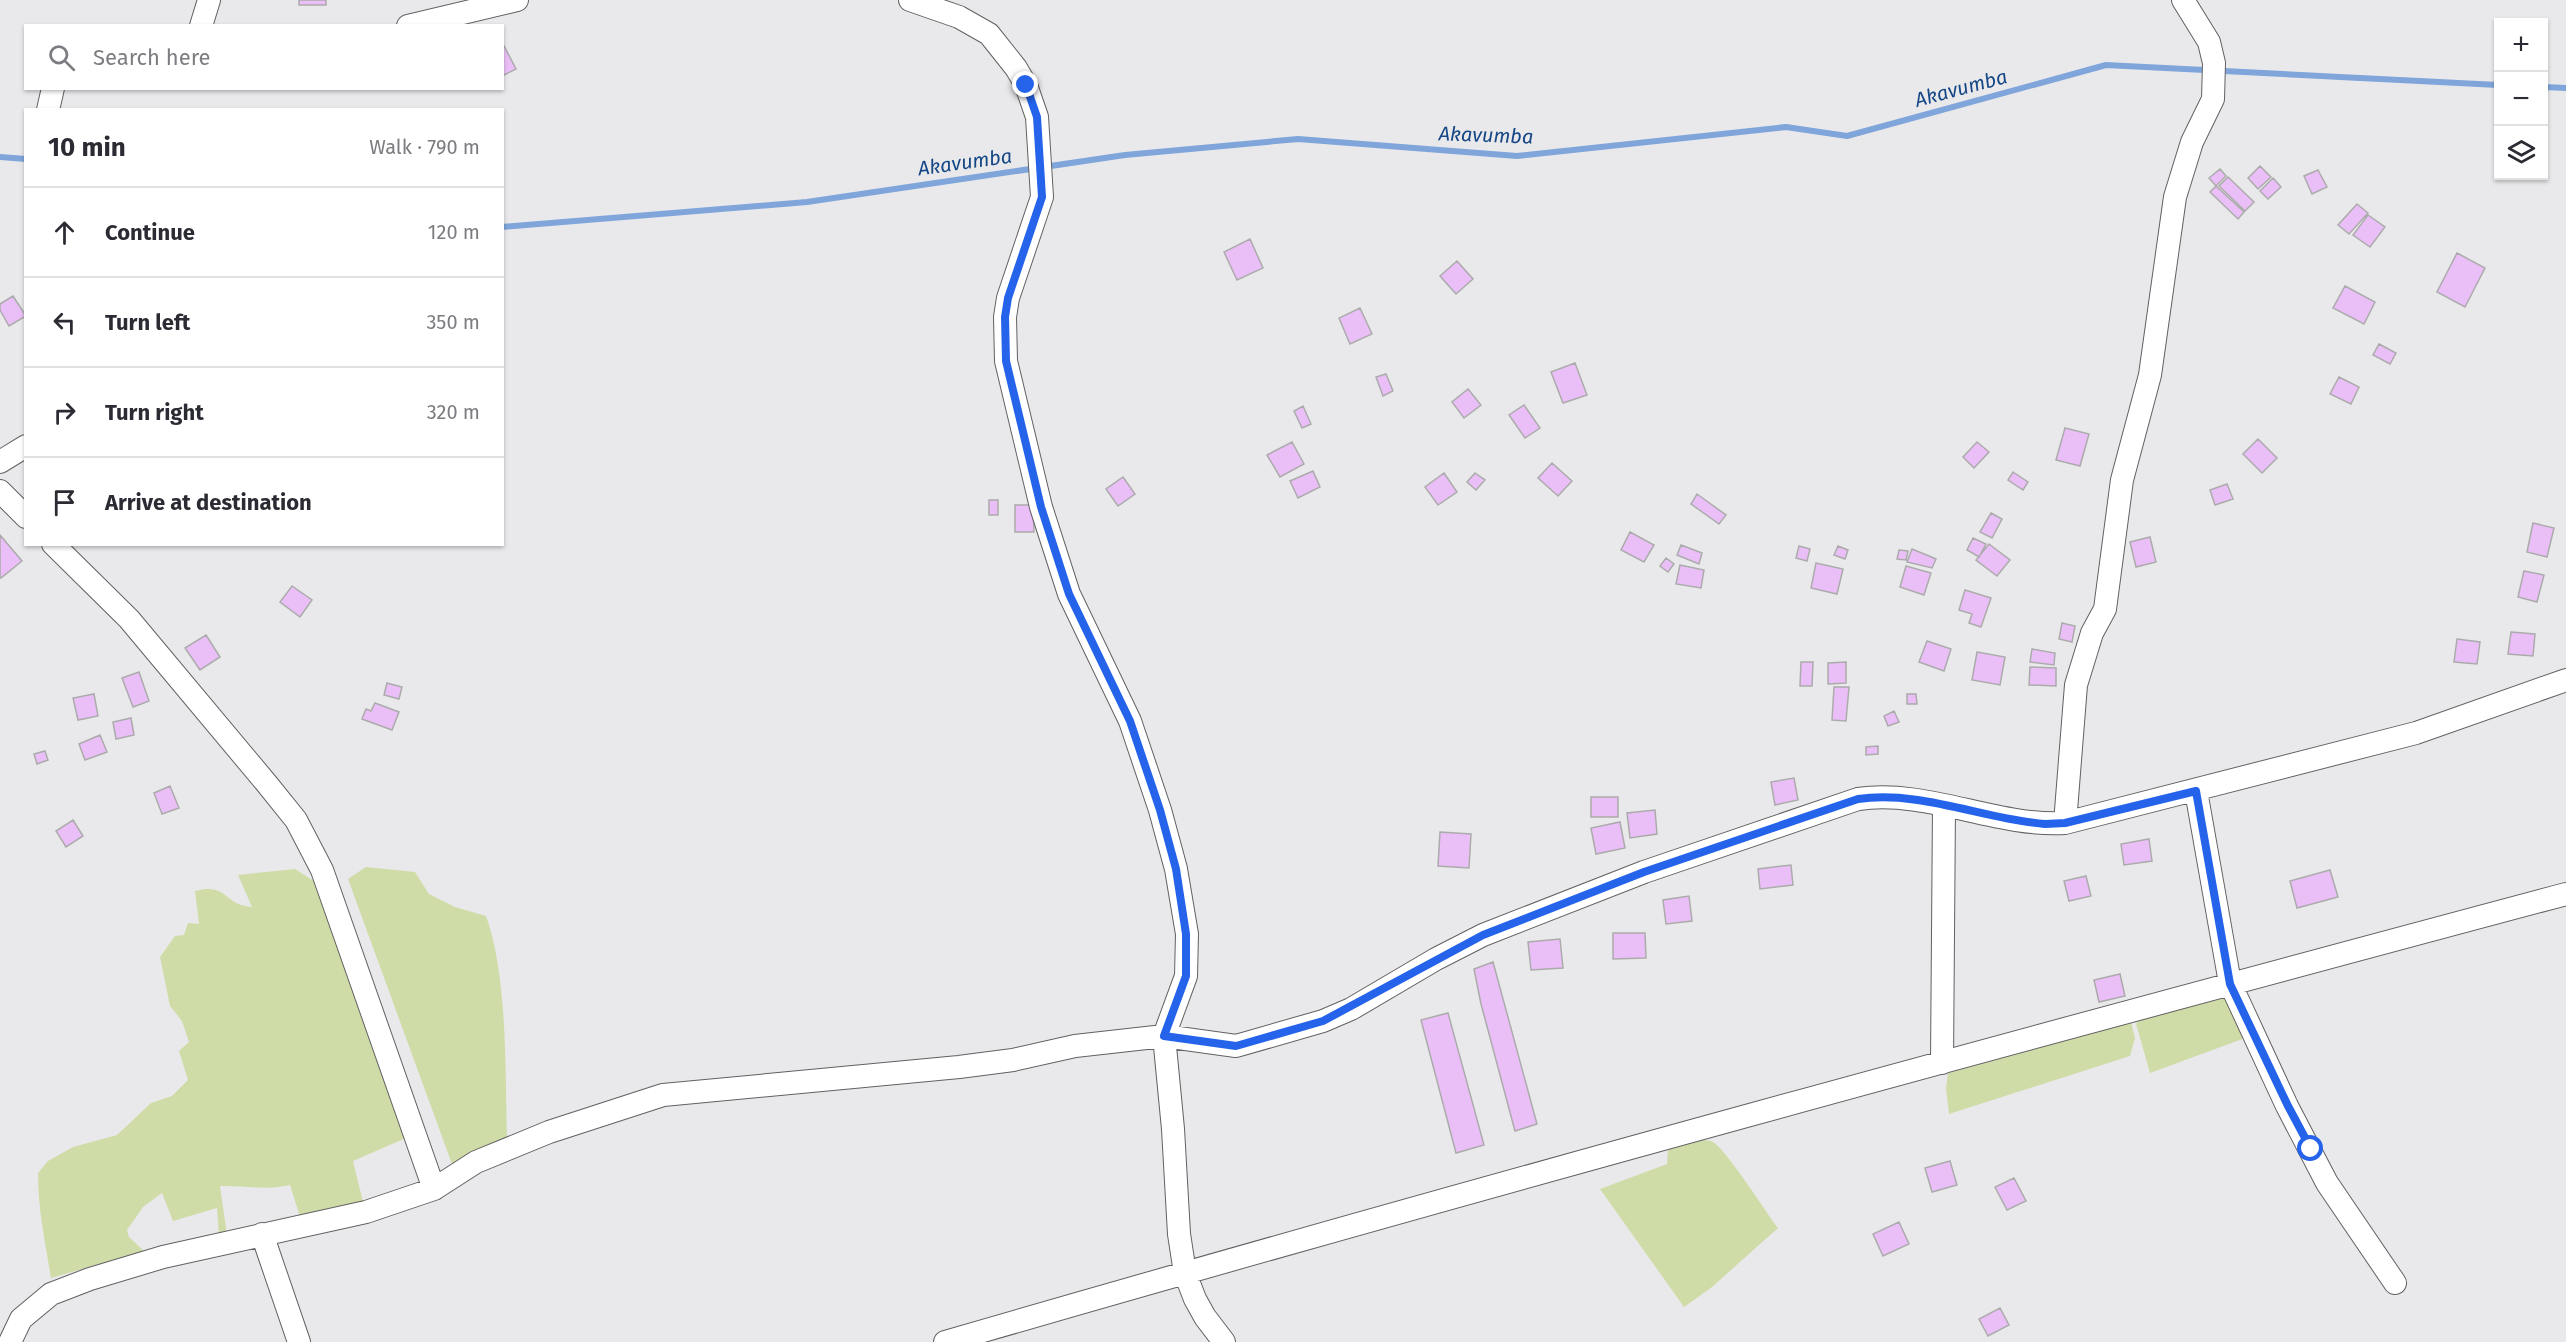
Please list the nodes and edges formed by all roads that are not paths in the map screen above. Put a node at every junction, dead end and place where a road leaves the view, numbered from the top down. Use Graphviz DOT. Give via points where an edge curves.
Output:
graph roads {
  1 [pos="209,0"];
  2 [pos="517,0"];
  3 [pos="910,0"];
  4 [pos="2183,0"];
  5 [pos="202,24"];
  6 [pos="416,24"];
  7 [pos="53,90"];
  8 [pos="48,108"];
  9 [pos="24,447"];
  10 [pos="0,462"];
  11 [pos="0,492"];
  12 [pos="24,515"];
  13 [pos="55,546"];
  14 [pos="2566,680"];
  15 [pos="2196,791"];
  16 [pos="1944,806"];
  17 [pos="2065,823"];
  18 [pos="2566,894"];
  19 [pos="2230,984"];
  20 [pos="1164,1036"];
  21 [pos="1942,1064"];
  22 [pos="434,1189"];
  23 [pos="262,1234"];
  24 [pos="1185,1273"];
  25 [pos="2395,1283"];
  26 [pos="10,1342"];
  27 [pos="299,1342"];
  28 [pos="945,1342"];
  29 [pos="1224,1342"];
  1 -- 5 [label="street"];
  2 -- 6 [label="street"];
  3 -- 20 [label="street" via="958,17 989,34 1016,68 1037,117 1042,197 1008,298 1006,361 1041,507 1069,594 1130,721 1176,869 1186,934 1186,976"];
  4 -- 17 [label="street" via="2209,42 2214,63 2213,99 2192,142 2175,197 2150,375 2122,480 2104,609 2076,685"];
  7 -- 8 [label="street"];
  9 -- 10 [label="street"];
  11 -- 12 [label="street"];
  13 -- 22 [label="street" via="129,619 296,820 322,870"];
  14 -- 15 [label="street" via="2416,733"];
  15 -- 17 [label="street"];
  15 -- 19 [label="street"];
  16 -- 17 [label="street" via="2029,823"];
  16 -- 20 [label="street" via="1905,797 1858,799 1644,872 1483,935 1323,1021 1236,1046"];
  16 -- 21 [label="street"];
  18 -- 19 [label="street"];
  19 -- 21 [label="street"];
  19 -- 25 [label="street" via="2327,1183"];
  20 -- 22 [label="street" via="1075,1046 959,1067 663,1095 476,1162"];
  20 -- 24 [label="street"];
  21 -- 24 [label="street"];
  22 -- 23 [label="street" via="366,1212"];
  23 -- 26 [label="street" via="163,1257 51,1294 21,1319"];
  23 -- 27 [label="street"];
  24 -- 28 [label="street"];
  24 -- 29 [label="street" via="1205,1317"];
}
